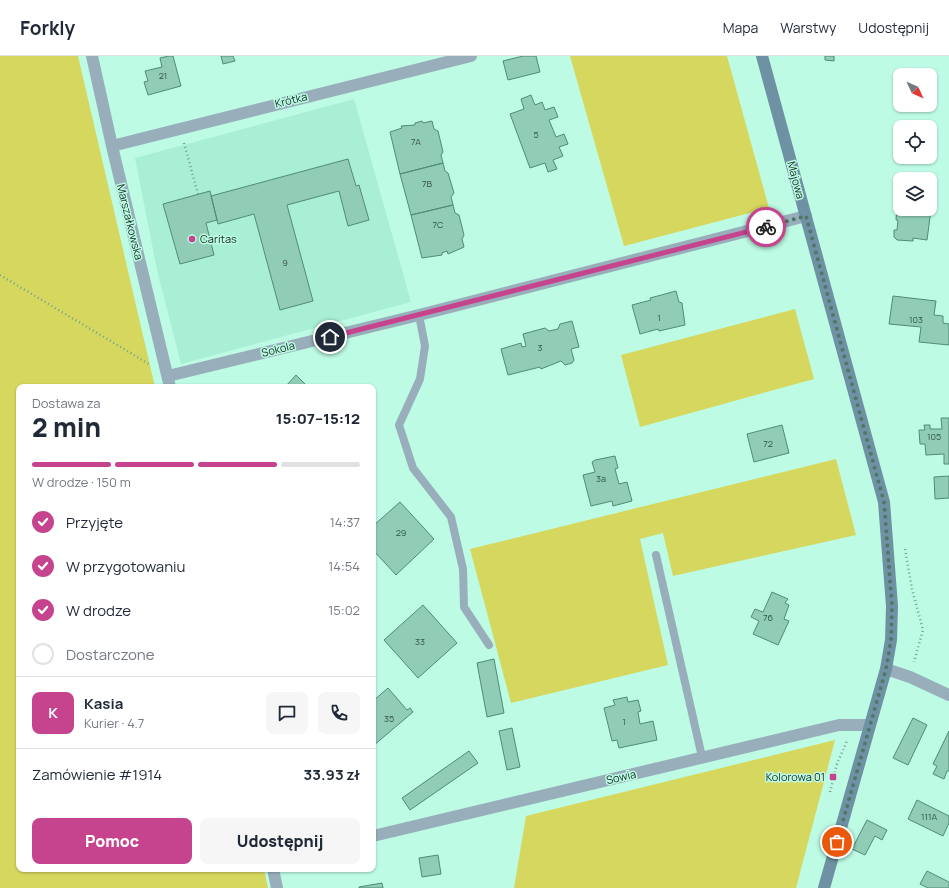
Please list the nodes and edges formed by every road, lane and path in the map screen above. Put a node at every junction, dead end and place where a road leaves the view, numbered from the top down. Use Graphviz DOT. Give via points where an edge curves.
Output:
graph roads {
  1 [pos="92,56"];
  2 [pos="471,56"];
  3 [pos="762,56"];
  4 [pos="184,127"];
  5 [pos="112,146"];
  6 [pos="198,194"];
  7 [pos="806,216"];
  8 [pos="0,274"];
  9 [pos="419,315"];
  10 [pos="169,381"];
  11 [pos="656,555"];
  12 [pos="489,645"];
  13 [pos="886,669"];
  14 [pos="949,695"];
  15 [pos="855,725"];
  16 [pos="869,725"];
  17 [pos="702,757"];
  18 [pos="830,792"];
  19 [pos="376,835"];
  20 [pos="274,872"];
  21 [pos="277,888"];
  22 [pos="824,888"];
  1 -- 5 [label="street, Marszałkowska"];
  2 -- 4 [label="street, Krótka"];
  3 -- 7 [label="street, Majowa"];
  4 -- 5 [label="street, Krótka"];
  4 -- 6 [label="path" via="184,145"];
  5 -- 10 [label="street, Marszałkowska"];
  7 -- 9 [label="street, Sokola"];
  7 -- 13 [label="street, Majowa" via="884,502 892,606 891,640"];
  8 -- 10 [label="path"];
  9 -- 10 [label="street, Sokola"];
  9 -- 12 [label="lane" via="425,346 420,379 399,426 413,468 451,518 463,569 464,607"];
  11 -- 17 [label="lane"];
  13 -- 14 [label="street"];
  13 -- 16 [label="street, Majowa"];
  15 -- 16 [label="street, Sowia"];
  15 -- 17 [label="street, Sowia" via="838,724"];
  15 -- 18 [label="path" via="837,764"];
  16 -- 22 [label="street, Majowa"];
  17 -- 19 [label="street, Sowia"];
  20 -- 21 [label="street"];
}
